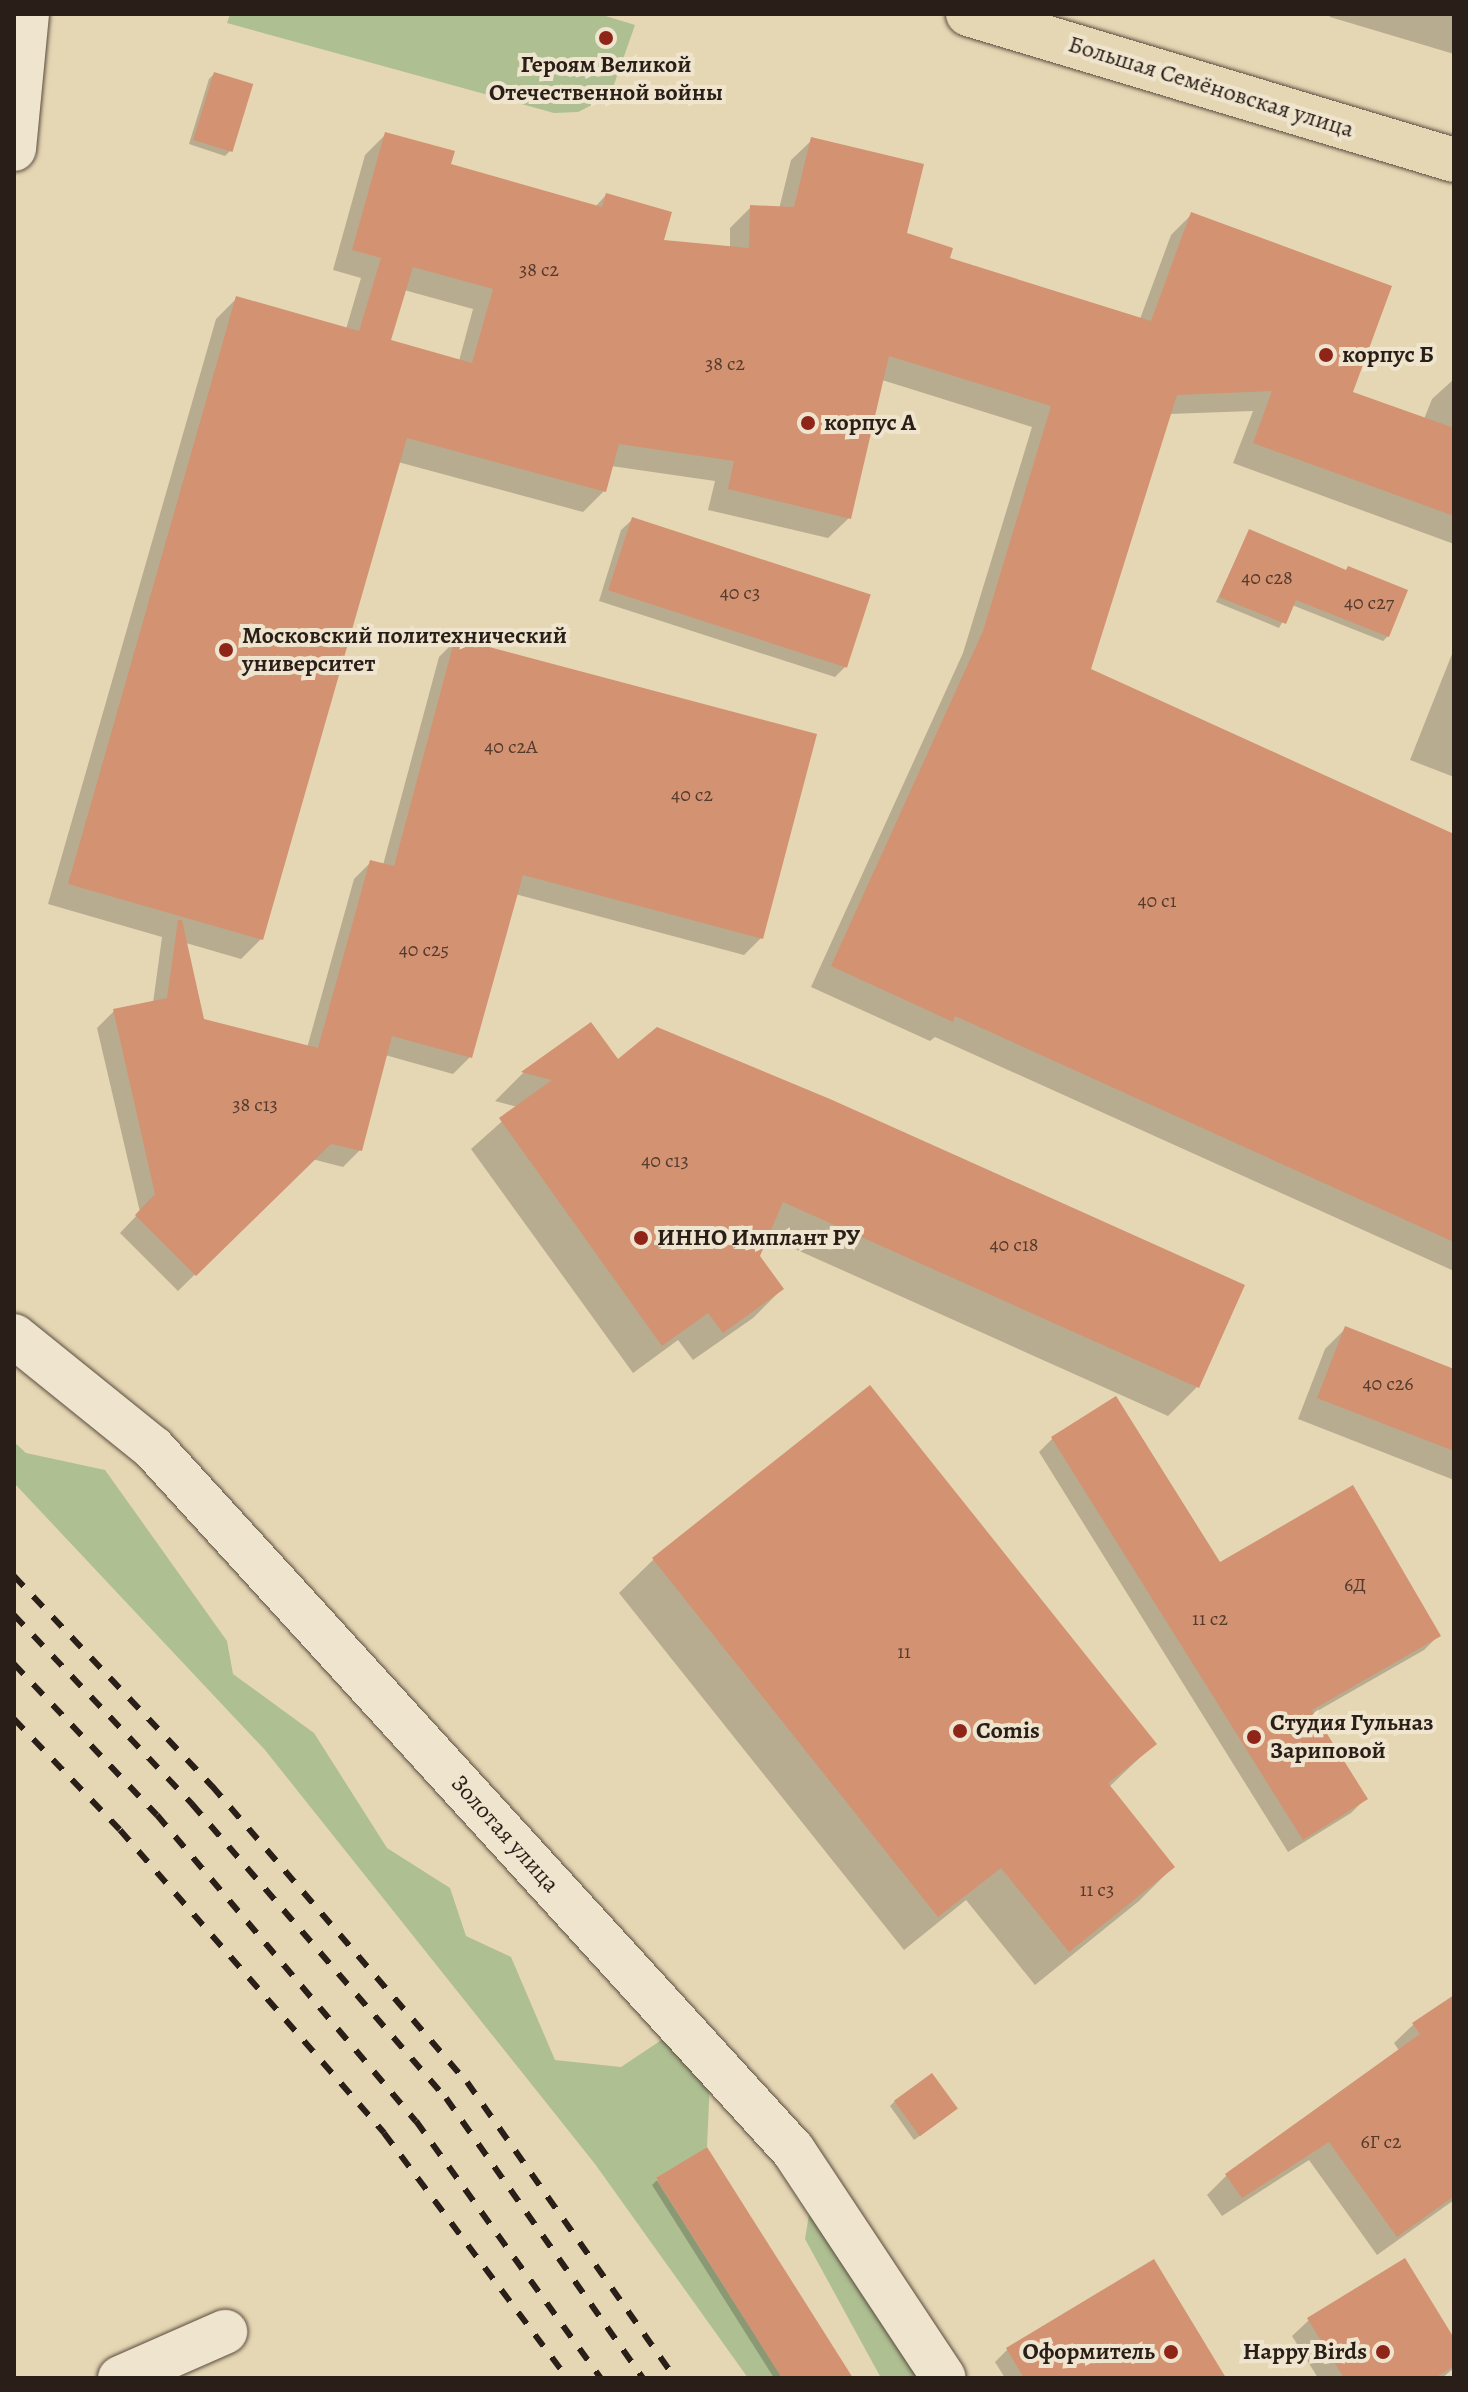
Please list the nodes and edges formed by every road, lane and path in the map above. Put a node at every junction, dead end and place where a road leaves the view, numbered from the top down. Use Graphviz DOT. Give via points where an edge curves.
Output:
graph roads {
  1 [pos="27,14"];
  2 [pos="968,14"];
  3 [pos="14,149"];
  4 [pos="1454,160"];
  5 [pos="14,1336"];
  6 [pos="225,2332"];
  7 [pos="120,2378"];
  8 [pos="944,2378"];
  1 -- 3 [label="street"];
  2 -- 4 [label="main road, Большая Семёновская улица"];
  5 -- 8 [label="street, Золотая улица" via="153,1448 793,2150"];
  6 -- 7 [label="street"];
}
